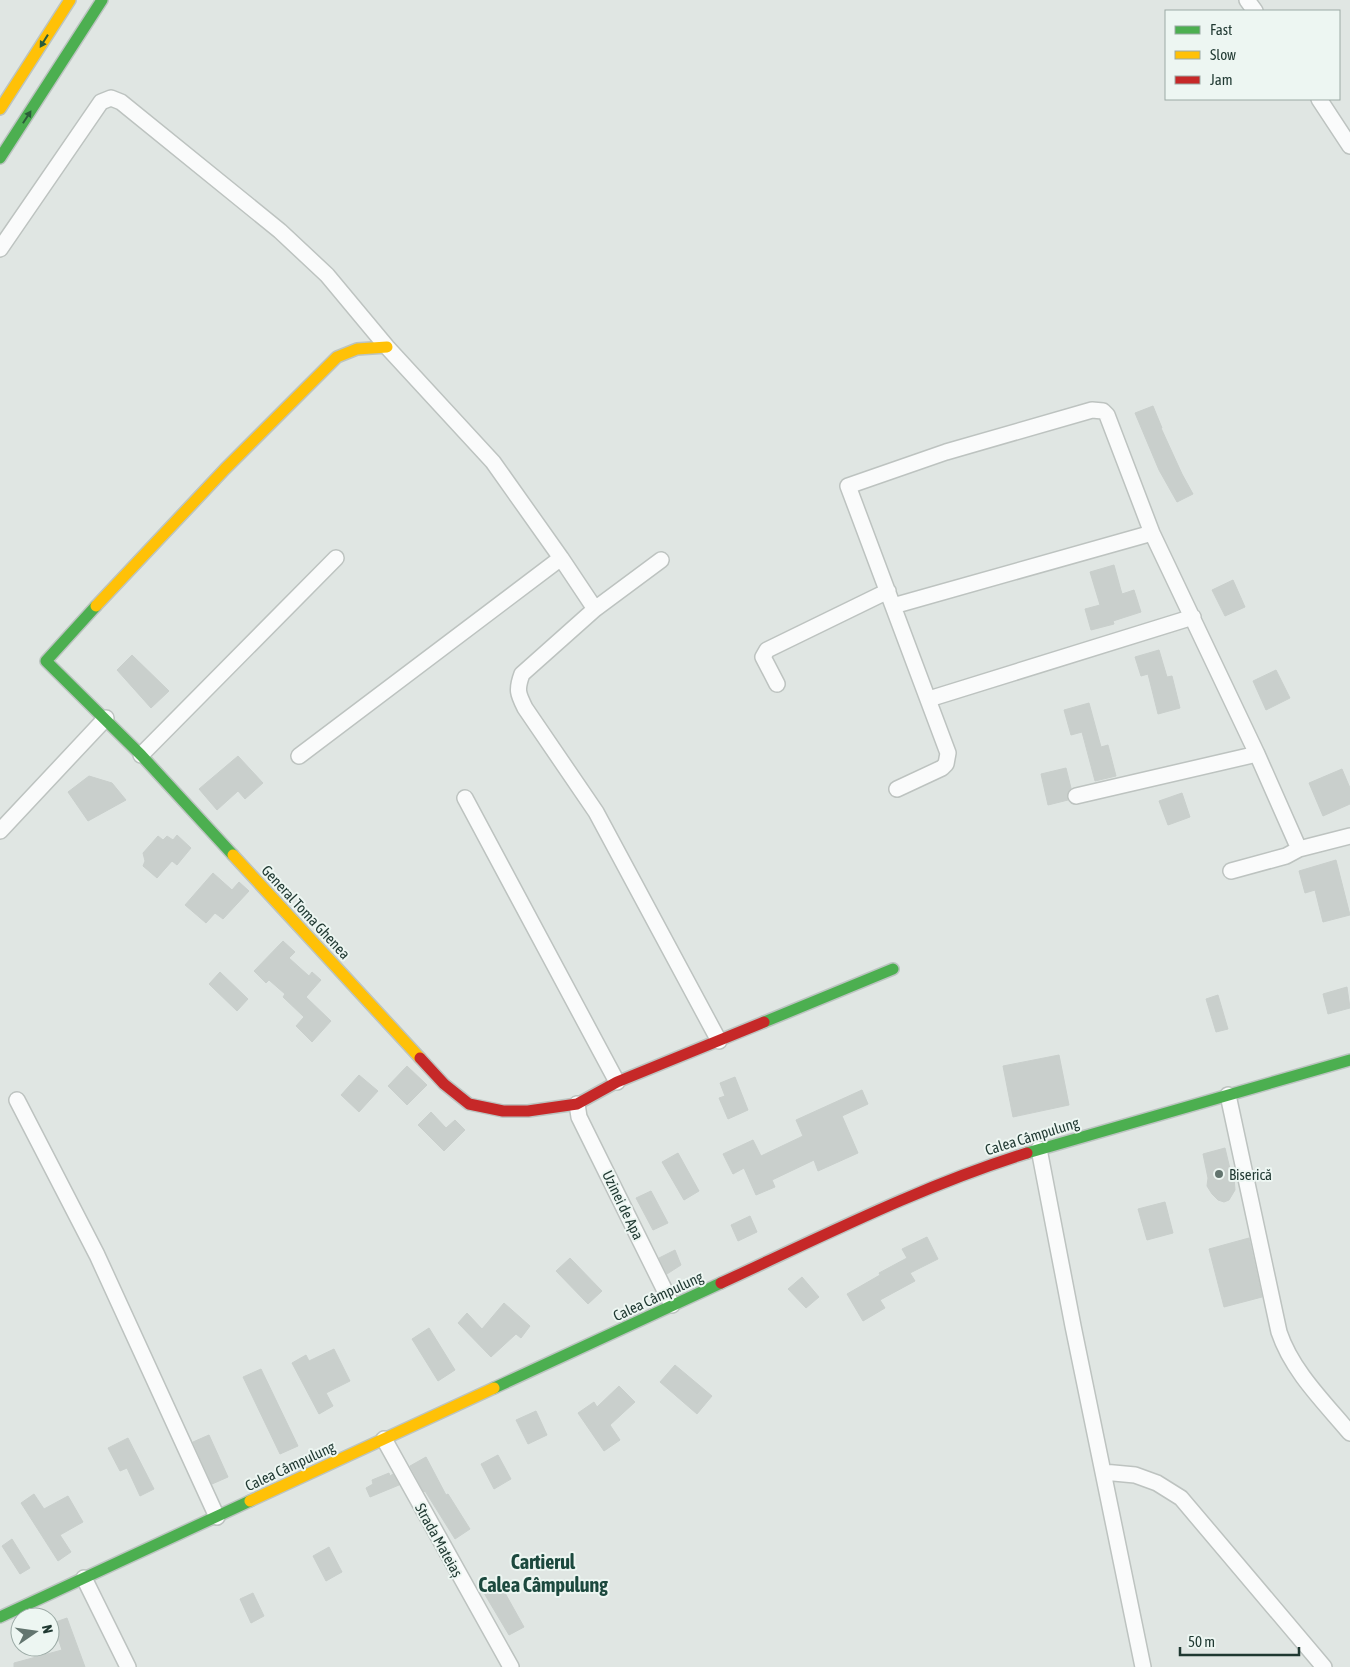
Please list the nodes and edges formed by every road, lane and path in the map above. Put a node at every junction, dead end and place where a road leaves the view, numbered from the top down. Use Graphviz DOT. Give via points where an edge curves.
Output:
graph roads {
  1 [pos="70,0"];
  2 [pos="102,0"];
  3 [pos="1247,0"];
  4 [pos="1255,10"];
  5 [pos="1320,100"];
  6 [pos="0,109"];
  7 [pos="1350,146"];
  8 [pos="0,158"];
  9 [pos="0,249"];
  10 [pos="387,347"];
  11 [pos="1152,533"];
  12 [pos="336,558"];
  13 [pos="561,558"];
  14 [pos="661,560"];
  15 [pos="888,591"];
  16 [pos="893,606"];
  17 [pos="595,609"];
  18 [pos="1192,617"];
  19 [pos="777,684"];
  20 [pos="929,699"];
  21 [pos="106,718"];
  22 [pos="141,754"];
  23 [pos="1256,754"];
  24 [pos="299,756"];
  25 [pos="897,789"];
  26 [pos="1076,796"];
  27 [pos="465,798"];
  28 [pos="0,831"];
  29 [pos="1350,836"];
  30 [pos="1299,849"];
  31 [pos="1231,871"];
  32 [pos="893,968"];
  33 [pos="719,1041"];
  34 [pos="1350,1060"];
  35 [pos="617,1082"];
  36 [pos="1228,1095"];
  37 [pos="17,1100"];
  38 [pos="577,1104"];
  39 [pos="1040,1149"];
  40 [pos="672,1305"];
  41 [pos="1350,1433"];
  42 [pos="384,1439"];
  43 [pos="1103,1472"];
  44 [pos="217,1518"];
  45 [pos="84,1578"];
  46 [pos="0,1616"];
  47 [pos="128,1667"];
  48 [pos="511,1667"];
  49 [pos="1143,1667"];
  50 [pos="1324,1667"];
  1 -- 6 [label="main road, one-way"];
  8 -- 2 [label="main road, one-way"];
  3 -- 4 [label="street"];
  5 -- 7 [label="street"];
  9 -- 10 [label="street" via="102,102 111,98 121,102 280,230 327,275"];
  10 -- 13 [label="street" via="493,462"];
  10 -- 21 [label="main road, General Toma Ghenea" via="357,349 337,357 226,469 46,661"];
  11 -- 15 [label="street" via="1107,415 1103,411 1092,410 946,452 848,486"];
  11 -- 16 [label="street"];
  11 -- 18 [label="street"];
  12 -- 22 [label="street"];
  13 -- 17 [label="street"];
  13 -- 24 [label="street"];
  14 -- 17 [label="street"];
  15 -- 16 [label="street"];
  15 -- 19 [label="street" via="767,650 763,657"];
  16 -- 20 [label="street"];
  17 -- 33 [label="street" via="522,674 518,693 596,812"];
  18 -- 20 [label="street"];
  18 -- 23 [label="street"];
  20 -- 25 [label="street" via="948,759 942,768"];
  21 -- 22 [label="main road, General Toma Ghenea"];
  21 -- 28 [label="street"];
  22 -- 38 [label="main road, General Toma Ghenea" via="444,1084 469,1104 483,1108 528,1111"];
  23 -- 26 [label="street"];
  23 -- 30 [label="street"];
  27 -- 35 [label="street"];
  29 -- 30 [label="street"];
  30 -- 31 [label="street" via="1286,856"];
  32 -- 33 [label="main road"];
  33 -- 35 [label="main road"];
  34 -- 36 [label="main road, Calea Câmpulung"];
  35 -- 38 [label="main road"];
  36 -- 39 [label="main road, Calea Câmpulung"];
  36 -- 41 [label="street" via="1283,1344 1295,1366"];
  37 -- 44 [label="street" via="97,1255"];
  38 -- 40 [label="street, Uzinei de Apa" via="579,1117"];
  39 -- 40 [label="main road, Calea Câmpulung" via="922,1190"];
  39 -- 43 [label="street"];
  40 -- 42 [label="main road, Calea Câmpulung"];
  42 -- 44 [label="main road, Calea Câmpulung"];
  42 -- 48 [label="street, Strada Mateiaș"];
  43 -- 49 [label="street"];
  43 -- 50 [label="street" via="1135,1475 1157,1483 1181,1498"];
  44 -- 45 [label="main road, Calea Câmpulung"];
  45 -- 46 [label="main road, Calea Câmpulung"];
  45 -- 47 [label="street"];
}
